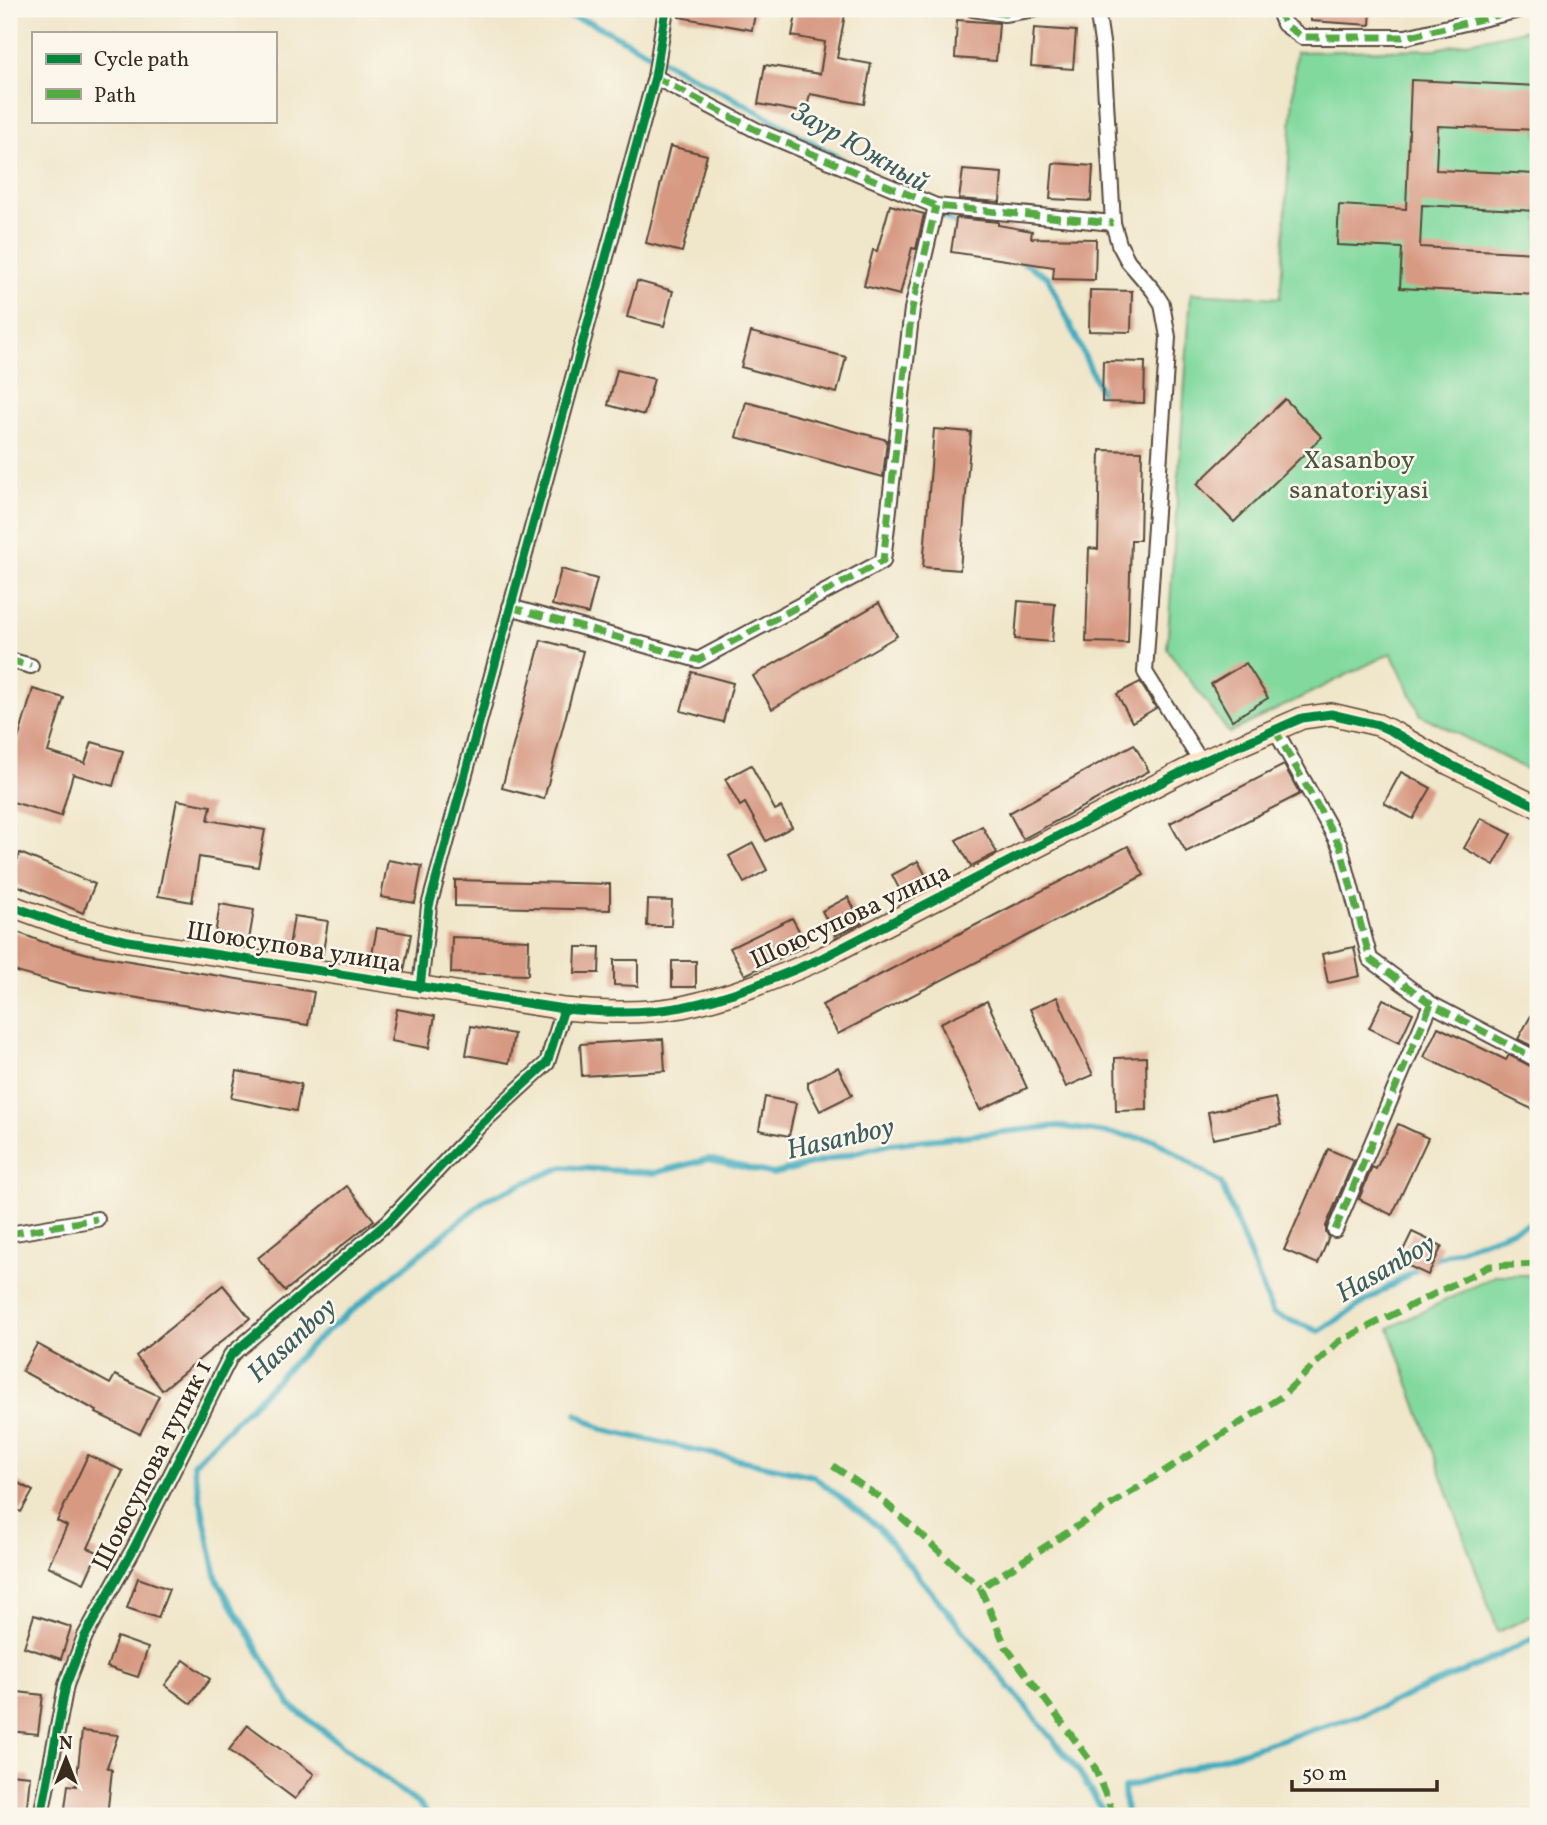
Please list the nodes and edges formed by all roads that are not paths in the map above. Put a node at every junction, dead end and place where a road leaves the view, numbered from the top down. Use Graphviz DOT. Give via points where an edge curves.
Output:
graph roads {
  1 [pos="666,9"];
  2 [pos="973,9"];
  3 [pos="1036,9"];
  4 [pos="1097,9"];
  5 [pos="1278,9"];
  6 [pos="1524,9"];
  7 [pos="655,77"];
  8 [pos="936,206"];
  9 [pos="1112,223"];
  10 [pos="510,607"];
  11 [pos="9,660"];
  12 [pos="31,666"];
  13 [pos="1274,728"];
  14 [pos="1201,762"];
  15 [pos="1538,807"];
  16 [pos="9,905"];
  17 [pos="420,988"];
  18 [pos="1431,1004"];
  19 [pos="564,1009"];
  20 [pos="1538,1060"];
  21 [pos="97,1219"];
  22 [pos="1335,1230"];
  23 [pos="9,1234"];
  24 [pos="41,1816"];
  1 -- 7 [label="street"];
  2 -- 3 [label="street" via="1004,15"];
  4 -- 9 [label="street"];
  5 -- 6 [label="street" via="1284,24 1302,37 1406,37"];
  7 -- 8 [label="street" via="756,130"];
  7 -- 10 [label="street"];
  8 -- 9 [label="street"];
  8 -- 10 [label="street" via="912,309 883,561 698,660"];
  9 -- 14 [label="street" via="1128,261 1162,304 1168,337 1145,672"];
  10 -- 17 [label="street" via="429,906"];
  11 -- 12 [label="street"];
  13 -- 14 [label="street, Шоюсупова улица"];
  13 -- 15 [label="street, Шоюсупова улица" via="1331,713 1362,720"];
  13 -- 18 [label="street" via="1340,846 1370,959"];
  14 -- 19 [label="street, Шоюсупова улица" via="781,975 681,1007 620,1012"];
  16 -- 17 [label="street, Шоюсупова улица" via="129,941"];
  17 -- 19 [label="street, Шоюсупова улица"];
  18 -- 20 [label="street"];
  18 -- 22 [label="street"];
  19 -- 24 [label="street, Шоюсупова тупик 1" via="547,1063 480,1125 389,1221 231,1354 85,1636 66,1685"];
  21 -- 23 [label="street"];
}
